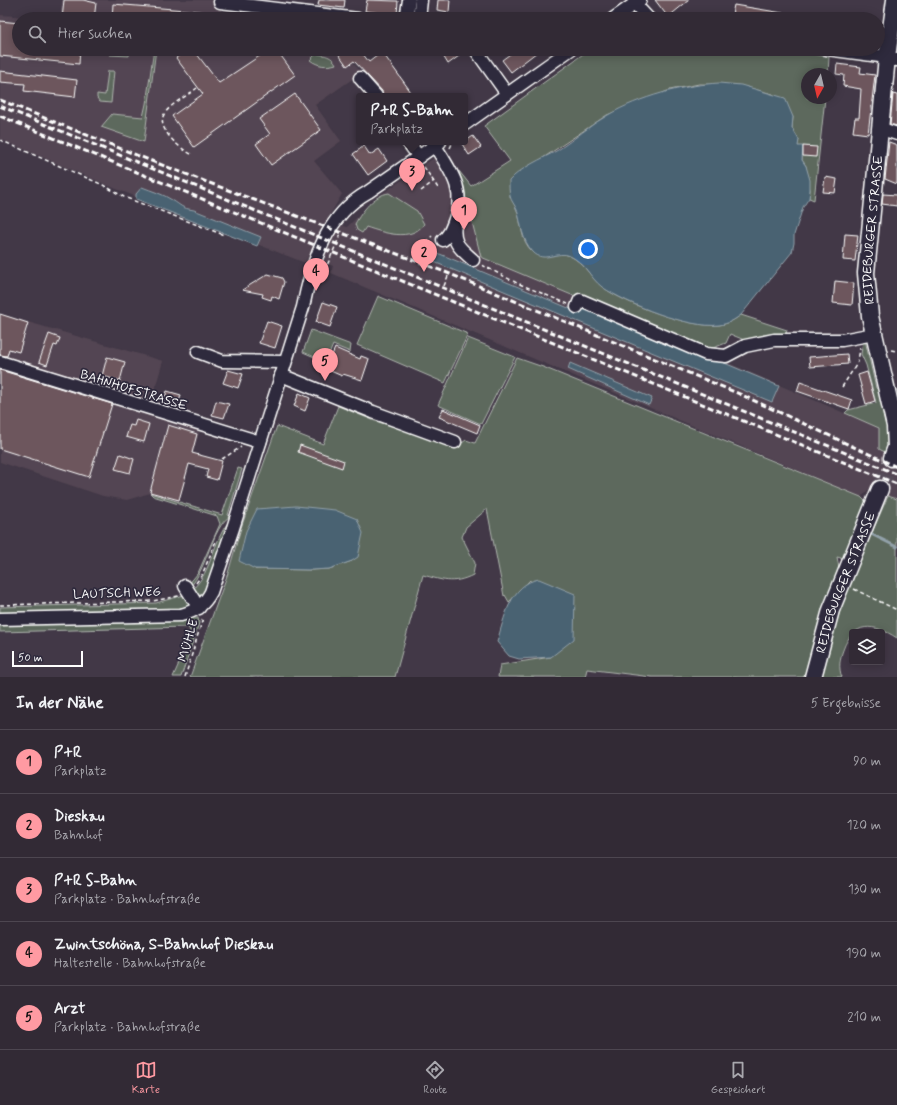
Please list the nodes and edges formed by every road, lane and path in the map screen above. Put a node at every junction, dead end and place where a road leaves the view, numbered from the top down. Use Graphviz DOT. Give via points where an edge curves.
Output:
graph roads {
  1 [pos="409,0"];
  2 [pos="421,0"];
  3 [pos="896,0"];
  4 [pos="220,2"];
  5 [pos="637,2"];
  6 [pos="301,12"];
  7 [pos="407,12"];
  8 [pos="420,12"];
  9 [pos="623,12"];
  10 [pos="644,12"];
  11 [pos="481,56"];
  12 [pos="561,56"];
  13 [pos="878,56"];
  14 [pos="892,58"];
  15 [pos="360,78"];
  16 [pos="197,88"];
  17 [pos="373,93"];
  18 [pos="507,94"];
  19 [pos="468,122"];
  20 [pos="879,128"];
  21 [pos="897,134"];
  22 [pos="0,140"];
  23 [pos="410,145"];
  24 [pos="442,146"];
  25 [pos="191,154"];
  26 [pos="420,160"];
  27 [pos="434,181"];
  28 [pos="438,188"];
  29 [pos="421,190"];
  30 [pos="345,226"];
  31 [pos="437,233"];
  32 [pos="224,236"];
  33 [pos="338,239"];
  34 [pos="342,240"];
  35 [pos="418,252"];
  36 [pos="473,260"];
  37 [pos="448,276"];
  38 [pos="320,281"];
  39 [pos="444,286"];
  40 [pos="577,307"];
  41 [pos="867,335"];
  42 [pos="198,352"];
  43 [pos="0,362"];
  44 [pos="285,362"];
  45 [pos="281,375"];
  46 [pos="842,388"];
  47 [pos="893,395"];
  48 [pos="260,442"];
  49 [pos="455,442"];
  50 [pos="245,444"];
  51 [pos="892,458"];
  52 [pos="222,459"];
  53 [pos="880,489"];
  54 [pos="217,540"];
  55 [pos="841,583"];
  56 [pos="186,588"];
  57 [pos="0,605"];
  58 [pos="199,608"];
  59 [pos="897,610"];
  60 [pos="0,619"];
  61 [pos="185,677"];
  62 [pos="813,677"];
  1 -- 7 [label="street"];
  2 -- 8 [label="street"];
  3 -- 14 [label="main road, REIDEBURGER STRASSE"];
  4 -- 6 [label="street"];
  5 -- 9 [label="street"];
  5 -- 10 [label="street"];
  11 -- 18 [label="street"];
  12 -- 18 [label="street"];
  13 -- 14 [label="street"];
  14 -- 20 [label="main road, REIDEBURGER STRASSE"];
  15 -- 17 [label="street"];
  16 -- 25 [label="path" via="165,113 163,120 169,137 176,145"];
  18 -- 19 [label="street"];
  20 -- 21 [label="street"];
  20 -- 41 [label="main road, REIDEBURGER STRASSE" via="866,272"];
  22 -- 32 [label="path" via="103,185 124,197"];
  23 -- 26 [label="street"];
  24 -- 26 [label="street"];
  24 -- 36 [label="street" via="457,184 460,205 448,236 443,240 456,245"];
  26 -- 27 [label="path"];
  26 -- 44 [label="street" via="356,199 345,208 326,233"];
  27 -- 28 [label="path"];
  27 -- 29 [label="path"];
  30 -- 33 [label="path"];
  31 -- 35 [label="path" via="420,246"];
  33 -- 34 [label="path"];
  33 -- 38 [label="path"];
  36 -- 40 [label="path" via="517,283"];
  37 -- 39 [label="path"];
  40 -- 41 [label="street" via="580,300 706,354 726,356 745,346 774,340 842,340"];
  41 -- 46 [label="path" via="858,362"];
  41 -- 47 [label="main road, REIDEBURGER STRASSE"];
  42 -- 44 [label="street" via="222,361"];
  43 -- 48 [label="street, BAHNHOFSTRASSE"];
  44 -- 45 [label="street"];
  45 -- 48 [label="street"];
  45 -- 49 [label="street"];
  47 -- 51 [label="main road, REIDEBURGER STRASSE" via="897,437"];
  48 -- 58 [label="street" via="211,592"];
  50 -- 52 [label="path"];
  53 -- 55 [label="main road, REIDEBURGER STRASSE"];
  54 -- 56 [label="path, LAUTSCH WEG" via="202,575 196,584"];
  55 -- 59 [label="path"];
  55 -- 62 [label="main road, REIDEBURGER STRASSE"];
  56 -- 57 [label="path, LAUTSCH WEG" via="168,599"];
  56 -- 58 [label="street"];
  58 -- 60 [label="street" via="181,615"];
  58 -- 61 [label="path, MÜHLE" via="204,621"];
}
